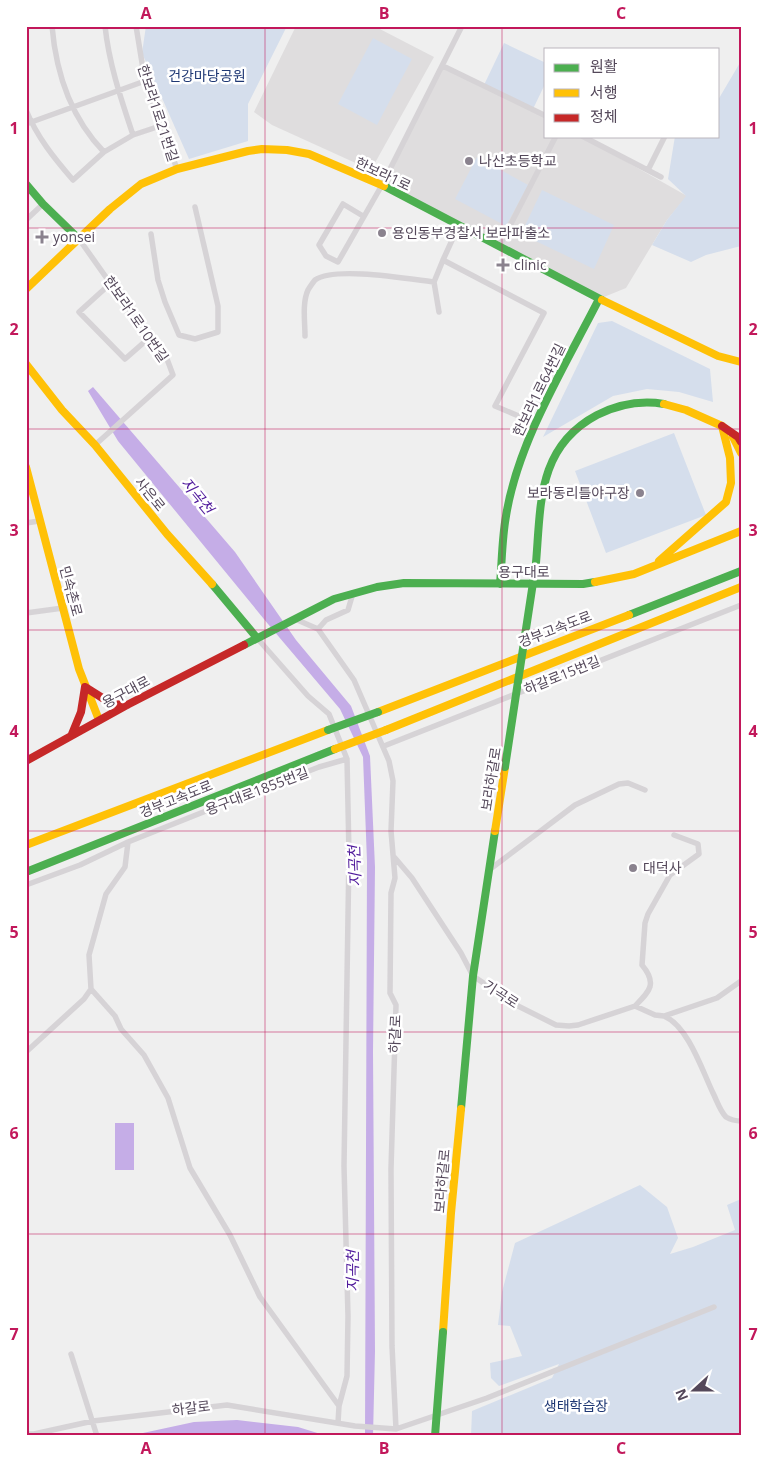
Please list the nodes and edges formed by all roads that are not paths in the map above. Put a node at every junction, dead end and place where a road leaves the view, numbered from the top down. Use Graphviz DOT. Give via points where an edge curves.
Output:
graph roads {
  1 [pos="52,26"];
  2 [pos="105,26"];
  3 [pos="136,26"];
  4 [pos="462,26"];
  5 [pos="443,66"];
  6 [pos="145,81"];
  7 [pos="118,91"];
  8 [pos="72,107"];
  9 [pos="26,110"];
  10 [pos="544,115"];
  11 [pos="29,123"];
  12 [pos="160,126"];
  13 [pos="133,135"];
  14 [pos="555,138"];
  15 [pos="586,138"];
  16 [pos="664,138"];
  17 [pos="104,152"];
  18 [pos="177,169"];
  19 [pos="648,170"];
  20 [pos="661,177"];
  21 [pos="26,184"];
  22 [pos="382,185"];
  23 [pos="43,204"];
  24 [pos="195,207"];
  25 [pos="363,216"];
  26 [pos="26,220"];
  27 [pos="459,226"];
  28 [pos="150,234"];
  29 [pos="79,240"];
  30 [pos="499,247"];
  31 [pos="443,260"];
  32 [pos="434,282"];
  33 [pos="111,283"];
  34 [pos="26,289"];
  35 [pos="599,299"];
  36 [pos="439,312"];
  37 [pos="305,336"];
  38 [pos="150,338"];
  39 [pos="741,362"];
  40 [pos="26,364"];
  41 [pos="535,423"];
  42 [pos="722,426"];
  43 [pos="741,442"];
  44 [pos="95,445"];
  45 [pos="741,453"];
  46 [pos="26,467"];
  47 [pos="39,521"];
  48 [pos="26,523"];
  49 [pos="741,531"];
  50 [pos="653,567"];
  51 [pos="741,571"];
  52 [pos="500,584"];
  53 [pos="741,587"];
  54 [pos="353,593"];
  55 [pos="741,606"];
  56 [pos="63,608"];
  57 [pos="26,613"];
  58 [pos="295,619"];
  59 [pos="318,629"];
  60 [pos="257,638"];
  61 [pos="85,687"];
  62 [pos="127,705"];
  63 [pos="98,720"];
  64 [pos="72,735"];
  65 [pos="384,746"];
  66 [pos="347,759"];
  67 [pos="26,761"];
  68 [pos="645,790"];
  69 [pos="674,835"];
  70 [pos="128,842"];
  71 [pos="26,846"];
  72 [pos="395,858"];
  73 [pos="489,870"];
  74 [pos="26,872"];
  75 [pos="26,885"];
  76 [pos="473,976"];
  77 [pos="741,981"];
  78 [pos="91,989"];
  79 [pos="634,1006"];
  80 [pos="664,1016"];
  81 [pos="26,1052"];
  82 [pos="741,1121"];
  83 [pos="714,1307"];
  84 [pos="71,1354"];
  85 [pos="339,1406"];
  86 [pos="93,1421"];
  87 [pos="338,1423"];
  88 [pos="395,1429"];
  89 [pos="96,1433"];
  90 [pos="26,1434"];
  91 [pos="435,1436"];
  1 -- 8 [label="street" via="61,79"];
  2 -- 7 [label="street"];
  3 -- 6 [label="street, 한보라1로21번길"];
  4 -- 5 [label="street"];
  5 -- 10 [label="street"];
  5 -- 22 [label="street"];
  6 -- 7 [label="street"];
  6 -- 12 [label="street, 한보라1로21번길"];
  7 -- 8 [label="street"];
  7 -- 13 [label="street"];
  8 -- 11 [label="street"];
  8 -- 17 [label="street"];
  9 -- 11 [label="street"];
  11 -- 17 [label="street" via="73,180"];
  12 -- 13 [label="street"];
  12 -- 18 [label="street, 한보라1로21번길"];
  13 -- 17 [label="street"];
  14 -- 30 [label="street"];
  15 -- 19 [label="street"];
  16 -- 19 [label="street"];
  18 -- 22 [label="main road, 한보라1로" via="248,151 287,150 309,154"];
  18 -- 29 [label="main road, 한보라1로" via="141,184"];
  19 -- 20 [label="street"];
  21 -- 23 [label="main road"];
  22 -- 25 [label="street"];
  22 -- 27 [label="main road, 한보라1로"];
  23 -- 26 [label="street"];
  23 -- 29 [label="main road"];
  24 -- 28 [label="street" via="218,306 218,332 195,339 179,335 164,302"];
  25 -- 25 [label="street" via="343,204 319,245 326,256 338,262"];
  27 -- 30 [label="main road, 한보라1로"];
  27 -- 31 [label="street"];
  29 -- 33 [label="street, 한보라1로10번길"];
  29 -- 34 [label="main road, 한보라1로"];
  30 -- 35 [label="main road, 한보라1로"];
  31 -- 32 [label="street"];
  31 -- 41 [label="street" via="544,313 496,406"];
  32 -- 36 [label="street"];
  32 -- 37 [label="street" via="368,274 323,276 314,281 308,291"];
  33 -- 38 [label="street, 한보라1로10번길"];
  33 -- 38 [label="street" via="80,312 125,359"];
  35 -- 39 [label="main road, 한보라1로" via="718,356"];
  35 -- 41 [label="main road, 한보라1로64번길"];
  38 -- 44 [label="street, 한보라1로10번길" via="167,359 173,375"];
  40 -- 44 [label="main road, 사은로"];
  41 -- 52 [label="main road, 한보라1로64번길" via="509,502"];
  42 -- 43 [label="main road"];
  42 -- 45 [label="main road, 보라하갈로" via="734,438"];
  42 -- 50 [label="main road" via="730,458 726,502"];
  42 -- 73 [label="main road, 보라하갈로, bridge" via="690,410 671,405 644,401 624,404 577,428 565,439 549,468 544,484 536,563"];
  44 -- 60 [label="main road, 사은로"];
  46 -- 47 [label="main road, 민속촌로"];
  47 -- 48 [label="street"];
  47 -- 56 [label="main road, 민속촌로"];
  49 -- 50 [label="main road, 용구대로"];
  50 -- 52 [label="main road, 용구대로" via="583,584"];
  51 -- 71 [label="main road, 경부고속도로, bridge"];
  52 -- 54 [label="main road, 용구대로" via="387,584"];
  53 -- 74 [label="main road, 경부고속도로, bridge"];
  54 -- 58 [label="main road, 용구대로"];
  54 -- 59 [label="street" via="348,610 326,620"];
  55 -- 65 [label="street, 하갈로15번길"];
  56 -- 57 [label="street"];
  56 -- 61 [label="main road, 민속촌로"];
  58 -- 59 [label="street"];
  58 -- 60 [label="main road, 용구대로"];
  59 -- 65 [label="street, 하갈로" via="354,680"];
  60 -- 62 [label="main road, 용구대로"];
  60 -- 66 [label="street" via="308,696 329,714"];
  61 -- 62 [label="main road" via="112,704"];
  61 -- 63 [label="main road, 민속촌로"];
  61 -- 64 [label="main road" via="80,719"];
  62 -- 63 [label="main road, 용구대로"];
  63 -- 64 [label="main road, 용구대로"];
  64 -- 67 [label="main road, 용구대로"];
  65 -- 72 [label="street, 하갈로" via="393,781 391,831"];
  66 -- 70 [label="street, 용구대로1855번길"];
  66 -- 85 [label="street" via="349,854 344,1166 347,1376"];
  68 -- 73 [label="street" via="628,783 619,784 575,805"];
  69 -- 79 [label="street" via="698,844 700,854 670,875 648,914 642,966 649,974 651,984 648,993"];
  70 -- 75 [label="street, 용구대로1855번길" via="80,865"];
  70 -- 78 [label="street" via="125,867 106,894 89,955"];
  72 -- 76 [label="street, 기곡로" via="412,878"];
  72 -- 88 [label="street, 하갈로" via="391,893 390,985 396,1005 391,1169"];
  73 -- 76 [label="main road, 보라하갈로"];
  76 -- 79 [label="street, 기곡로" via="556,1026 578,1025"];
  76 -- 91 [label="main road, 보라하갈로, bridge"];
  77 -- 80 [label="street" via="717,998"];
  78 -- 81 [label="street"];
  78 -- 85 [label="street" via="144,1055 168,1098 194,1179 230,1235 255,1289"];
  79 -- 80 [label="street"];
  80 -- 82 [label="street" via="672,1019 693,1050 722,1111 732,1120"];
  83 -- 88 [label="street" via="488,1398"];
  84 -- 86 [label="street"];
  85 -- 87 [label="street"];
  86 -- 87 [label="street, 하갈로" via="227,1404"];
  86 -- 89 [label="street"];
  86 -- 90 [label="street, 하갈로"];
  87 -- 88 [label="street, 하갈로"];
}
